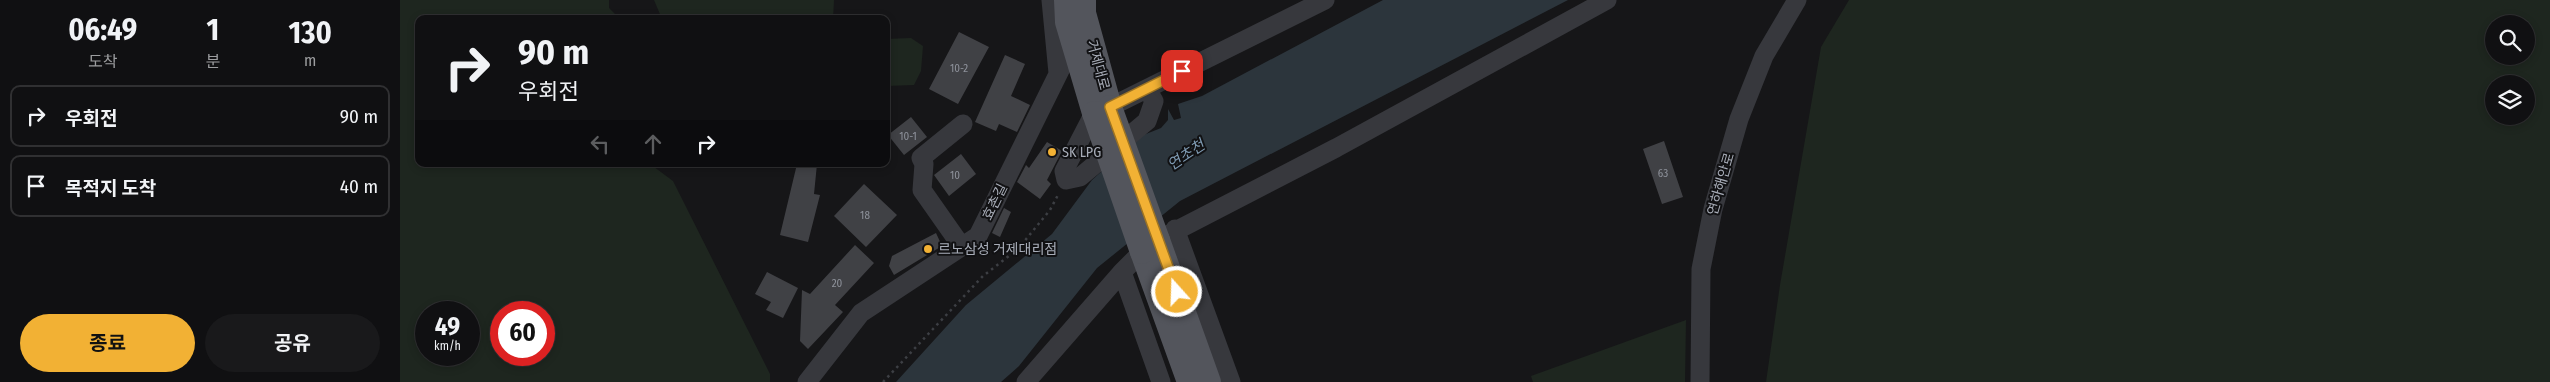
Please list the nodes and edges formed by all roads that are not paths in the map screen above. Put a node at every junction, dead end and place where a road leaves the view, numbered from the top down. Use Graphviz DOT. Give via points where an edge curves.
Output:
graph roads {
  1 [pos="1051,0"];
  2 [pos="1066,0"];
  3 [pos="1084,0"];
  4 [pos="1325,0"];
  5 [pos="1607,0"];
  6 [pos="1797,0"];
  7 [pos="1073,44"];
  8 [pos="1058,75"];
  9 [pos="1147,89"];
  10 [pos="1102,110"];
  11 [pos="963,124"];
  12 [pos="1158,240"];
  13 [pos="962,247"];
  14 [pos="1122,272"];
  15 [pos="807,382"];
  16 [pos="1026,382"];
  17 [pos="1161,382"];
  18 [pos="1189,382"];
  19 [pos="1209,382"];
  20 [pos="1231,382"];
  21 [pos="1700,382"];
  1 -- 8 [label="street"];
  2 -- 7 [label="main road, 거제대로"];
  3 -- 10 [label="main road, 거제대로"];
  4 -- 9 [label="street"];
  5 -- 12 [label="street" via="1336,148"];
  6 -- 21 [label="street, 연하해안로" via="1764,56 1739,119 1713,209 1701,269"];
  7 -- 8 [label="street, 효촌길"];
  7 -- 10 [label="main road, 거제대로"];
  8 -- 13 [label="street, 효촌길" via="978,236"];
  9 -- 10 [label="street"];
  9 -- 10 [label="street" via="1154,101 1147,122 1080,177 1066,180 1064,172"];
  10 -- 12 [label="main road, 거제대로, bridge"];
  11 -- 13 [label="street" via="921,158 924,164 922,190"];
  12 -- 14 [label="street"];
  12 -- 18 [label="main road, 거제대로"];
  12 -- 19 [label="main road, 거제대로"];
  12 -- 20 [label="street"];
  13 -- 15 [label="street, 효촌길" via="861,313"];
  14 -- 16 [label="street"];
  14 -- 17 [label="street"];
}
